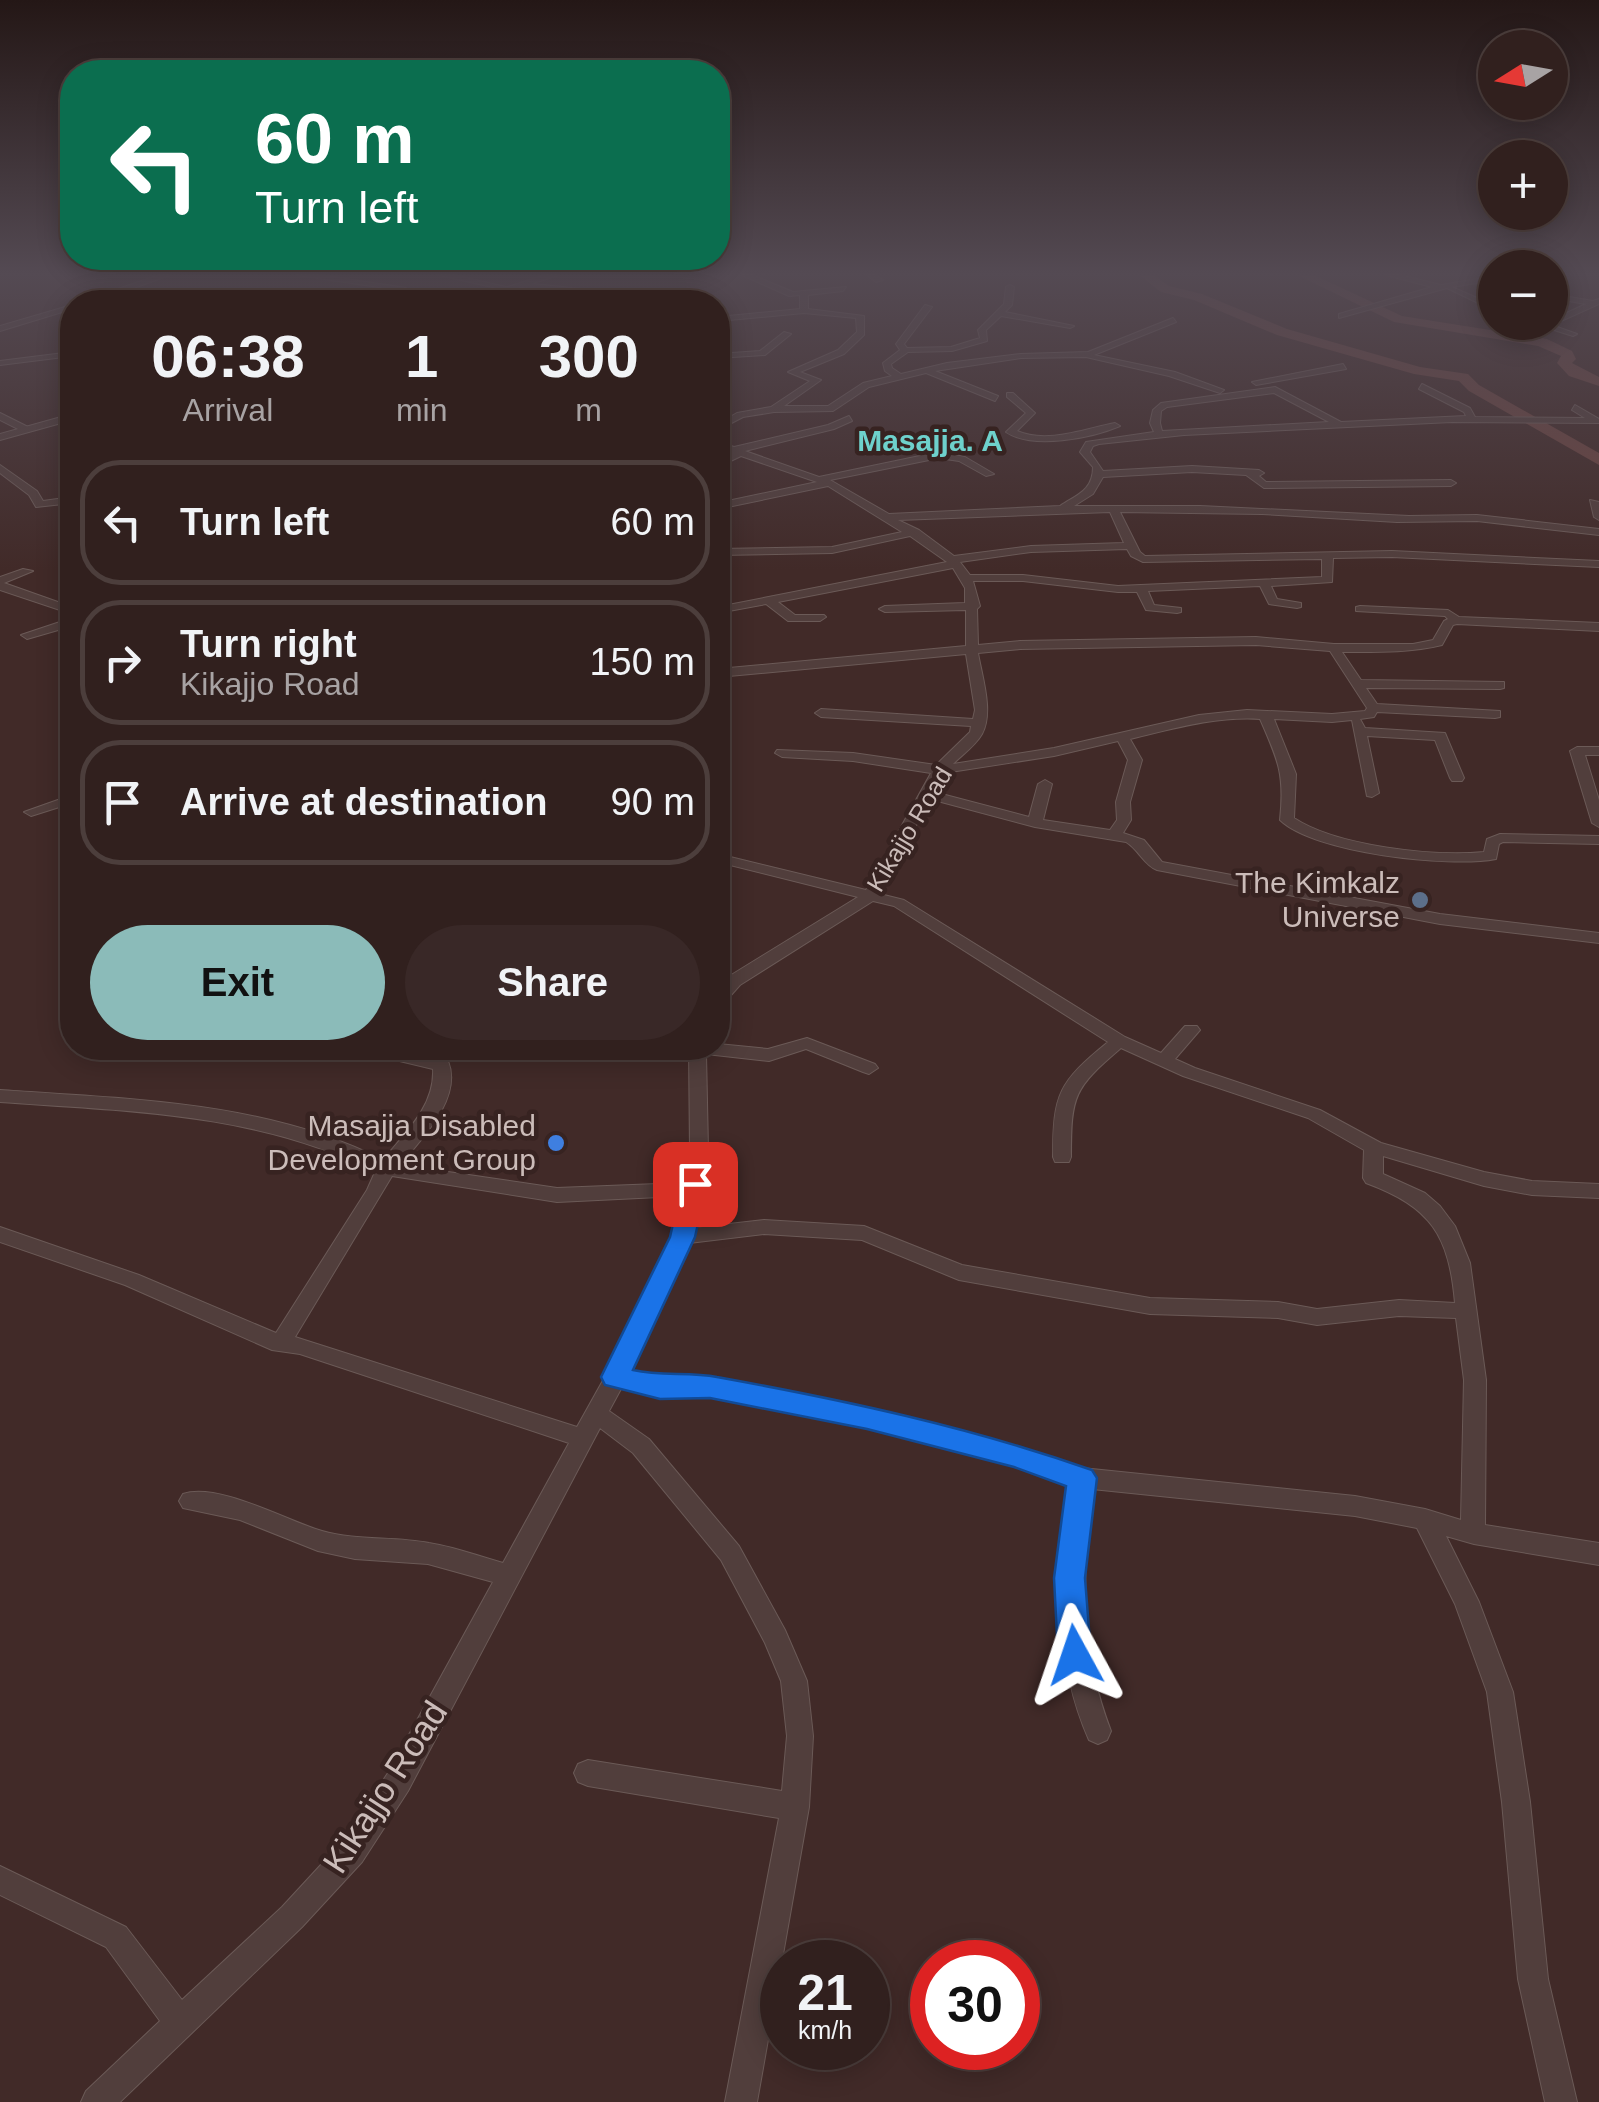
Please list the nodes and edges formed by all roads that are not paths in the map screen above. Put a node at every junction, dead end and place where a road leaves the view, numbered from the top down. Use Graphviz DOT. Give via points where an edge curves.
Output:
graph roads {
  1 [pos="795,373"];
  2 [pos="894,373"];
  3 [pos="924,373"];
  4 [pos="932,373"];
  5 [pos="1159,373"];
  6 [pos="1310,373"];
  7 [pos="900,378"];
  8 [pos="1422,388"];
  9 [pos="1220,390"];
  10 [pos="1010,395"];
  11 [pos="1232,395"];
  12 [pos="994,398"];
  13 [pos="1575,408"];
  14 [pos="774,409"];
  15 [pos="0,416"];
  16 [pos="849,419"];
  17 [pos="60,420"];
  18 [pos="1473,420"];
  19 [pos="730,421"];
  20 [pos="1341,425"];
  21 [pos="27,430"];
  22 [pos="1160,435"];
  23 [pos="0,437"];
  24 [pos="1132,437"];
  25 [pos="730,449"];
  26 [pos="738,452"];
  27 [pos="730,457"];
  28 [pos="0,468"];
  29 [pos="1250,472"];
  30 [pos="989,474"];
  31 [pos="1100,474"];
  32 [pos="1283,474"];
  33 [pos="825,481"];
  34 [pos="1451,483"];
  35 [pos="60,502"];
  36 [pos="1594,502"];
  37 [pos="730,503"];
  38 [pos="1064,506"];
  39 [pos="1113,508"];
  40 [pos="889,517"];
  41 [pos="1599,517"];
  42 [pos="916,532"];
  43 [pos="1599,532"];
  44 [pos="1132,546"];
  45 [pos="730,552"];
  46 [pos="1327,557"];
  47 [pos="953,562"];
  48 [pos="1599,564"];
  49 [pos="27,571"];
  50 [pos="968,578"];
  51 [pos="1264,582"];
  52 [pos="0,583"];
  53 [pos="1141,588"];
  54 [pos="767,599"];
  55 [pos="1297,605"];
  56 [pos="60,606"];
  57 [pos="974,606"];
  58 [pos="730,607"];
  59 [pos="886,608"];
  60 [pos="1360,609"];
  61 [pos="1177,610"];
  62 [pos="820,617"];
  63 [pos="1456,620"];
  64 [pos="60,625"];
  65 [pos="1599,628"];
  66 [pos="26,635"];
  67 [pos="1198,641"];
  68 [pos="1334,648"];
  69 [pos="972,652"];
  70 [pos="1204,659"];
  71 [pos="730,671"];
  72 [pos="1359,684"];
  73 [pos="1500,686"];
  74 [pos="1373,708"];
  75 [pos="821,713"];
  76 [pos="1264,714"];
  77 [pos="1495,714"];
  78 [pos="980,724"];
  79 [pos="1358,724"];
  80 [pos="1122,737"];
  81 [pos="1599,751"];
  82 [pos="782,752"];
  83 [pos="939,770"];
  84 [pos="1457,778"];
  85 [pos="1044,784"];
  86 [pos="1372,793"];
  87 [pos="926,794"];
  88 [pos="60,803"];
  89 [pos="31,812"];
  90 [pos="1034,823"];
  91 [pos="1599,823"];
  92 [pos="1114,836"];
  93 [pos="1599,840"];
  94 [pos="730,861"];
  95 [pos="871,896"];
  96 [pos="1599,938"];
  97 [pos="730,976"];
  98 [pos="1191,1030"];
  99 [pos="1119,1041"];
  100 [pos="730,1051"];
  101 [pos="420,1060"];
  102 [pos="697,1060"];
  103 [pos="1164,1061"];
  104 [pos="869,1068"];
  105 [pos="0,1096"];
  106 [pos="1374,1148"];
  107 [pos="1062,1157"];
  108 [pos="386,1169"];
  109 [pos="694,1189"];
  110 [pos="1599,1191"];
  111 [pos="0,1234"];
  112 [pos="682,1237"];
  113 [pos="1466,1311"];
  114 [pos="280,1344"];
  115 [pos="616,1377"];
  116 [pos="596,1414"];
  117 [pos="582,1438"];
  118 [pos="1082,1478"];
  119 [pos="191,1501"];
  120 [pos="1425,1519"];
  121 [pos="1474,1534"];
  122 [pos="1599,1554"];
  123 [pos="510,1576"];
  124 [pos="1098,1731"];
  125 [pos="588,1773"];
  126 [pos="795,1807"];
  127 [pos="0,1880"];
  128 [pos="180,2022"];
  129 [pos="96,2102"];
  130 [pos="741,2102"];
  131 [pos="1561,2102"];
  1 -- 14 [label="street" via="816,380"];
  2 -- 7 [label="street"];
  3 -- 7 [label="street"];
  4 -- 12 [label="street"];
  5 -- 9 [label="street"];
  6 -- 9 [label="street"];
  7 -- 14 [label="street" via="859,388 825,410"];
  8 -- 18 [label="street" via="1467,410"];
  9 -- 11 [label="street"];
  10 -- 24 [label="street" via="1031,412 1011,432 1018,437 1114,426"];
  11 -- 20 [label="street" via="1280,392"];
  11 -- 22 [label="street" via="1160,407"];
  13 -- 18 [label="street" via="1596,422"];
  14 -- 19 [label="street"];
  15 -- 21 [label="street"];
  16 -- 26 [label="street"];
  17 -- 21 [label="street"];
  18 -- 20 [label="street"];
  20 -- 22 [label="street"];
  21 -- 23 [label="street"];
  22 -- 24 [label="street"];
  24 -- 31 [label="street" via="1085,448"];
  25 -- 26 [label="street"];
  26 -- 27 [label="street"];
  26 -- 33 [label="street"];
  28 -- 35 [label="street" via="40,504"];
  29 -- 31 [label="street"];
  29 -- 32 [label="street"];
  29 -- 34 [label="street" via="1264,485"];
  30 -- 33 [label="street" via="962,459 938,456"];
  31 -- 38 [label="street" via="1092,492"];
  33 -- 37 [label="street"];
  33 -- 40 [label="street"];
  36 -- 41 [label="street"];
  38 -- 39 [label="street"];
  38 -- 40 [label="street"];
  39 -- 43 [label="street" via="1480,518"];
  39 -- 44 [label="street"];
  40 -- 42 [label="street"];
  42 -- 45 [label="street" via="832,550"];
  42 -- 47 [label="street"];
  44 -- 46 [label="street" via="1139,556 1156,560"];
  44 -- 47 [label="street" via="1032,549"];
  46 -- 48 [label="street"];
  46 -- 51 [label="street" via="1328,580"];
  47 -- 50 [label="street"];
  47 -- 54 [label="street"];
  49 -- 52 [label="street"];
  50 -- 53 [label="street"];
  50 -- 57 [label="street"];
  51 -- 53 [label="street"];
  51 -- 55 [label="street" via="1273,602"];
  52 -- 56 [label="street"];
  53 -- 61 [label="street" via="1150,608"];
  54 -- 58 [label="street"];
  54 -- 62 [label="street" via="792,619"];
  57 -- 59 [label="street"];
  57 -- 69 [label="street"];
  60 -- 63 [label="street" via="1448,613"];
  63 -- 65 [label="street"];
  63 -- 68 [label="street" via="1431,645"];
  64 -- 66 [label="street"];
  67 -- 68 [label="street"];
  67 -- 69 [label="street"];
  67 -- 70 [label="street"];
  68 -- 72 [label="street"];
  69 -- 71 [label="street"];
  69 -- 78 [label="street"];
  72 -- 73 [label="street"];
  72 -- 74 [label="street"];
  74 -- 77 [label="street"];
  74 -- 79 [label="street"];
  75 -- 78 [label="street"];
  76 -- 79 [label="street"];
  76 -- 80 [label="street" via="1199,718"];
  76 -- 93 [label="street" via="1289,760 1288,820 1299,828 1380,852 1455,859 1492,856 1492,842 1500,838"];
  78 -- 83 [label="street, Kikajjo Road"];
  79 -- 84 [label="street" via="1440,736"];
  79 -- 86 [label="street"];
  80 -- 83 [label="street"];
  80 -- 92 [label="street" via="1135,760 1134,774"];
  81 -- 91 [label="street" via="1576,752"];
  82 -- 83 [label="street"];
  83 -- 87 [label="street, Kikajjo Road"];
  85 -- 90 [label="street"];
  87 -- 90 [label="street"];
  87 -- 95 [label="street, Kikajjo Road"];
  88 -- 89 [label="street"];
  90 -- 92 [label="street"];
  92 -- 96 [label="street" via="1140,843 1157,864 1224,879"];
  94 -- 95 [label="street"];
  95 -- 97 [label="street, Kikajjo Road"];
  95 -- 99 [label="street" via="939,925"];
  98 -- 103 [label="street"];
  99 -- 103 [label="street"];
  99 -- 107 [label="street" via="1070,1084 1061,1115"];
  100 -- 104 [label="street" via="769,1054 807,1044"];
  101 -- 108 [label="street" via="442,1065 442,1090"];
  102 -- 109 [label="street, Kikajjo Road"];
  103 -- 106 [label="street" via="1314,1114"];
  105 -- 108 [label="street" via="150,1108 254,1125 318,1138"];
  106 -- 110 [label="street" via="1484,1179"];
  106 -- 113 [label="street" via="1373,1178 1420,1198 1452,1235 1463,1266"];
  108 -- 109 [label="street" via="556,1194"];
  108 -- 114 [label="street"];
  109 -- 112 [label="street, Kikajjo Road"];
  111 -- 114 [label="street" via="132,1280"];
  112 -- 113 [label="street" via="764,1228 864,1233 959,1272 1150,1306 1316,1316 1398,1308"];
  112 -- 115 [label="street, Kikajjo Road"];
  113 -- 121 [label="street" via="1475,1381 1469,1497"];
  114 -- 117 [label="street"];
  115 -- 116 [label="street, Kikajjo Road"];
  115 -- 118 [label="street" via="660,1388 710,1386 867,1418"];
  116 -- 117 [label="street, Kikajjo Road"];
  116 -- 126 [label="street" via="642,1446 686,1495 730,1552 776,1638 794,1681 800,1736"];
  117 -- 123 [label="street, Kikajjo Road"];
  118 -- 120 [label="street"];
  118 -- 124 [label="street" via="1070,1578 1072,1632 1078,1678"];
  119 -- 123 [label="street" via="242,1510 318,1541 428,1553"];
  120 -- 121 [label="street"];
  120 -- 131 [label="street" via="1467,1602 1500,1692 1532,1979"];
  121 -- 122 [label="street"];
  123 -- 128 [label="street, Kikajjo Road" via="398,1782 352,1852"];
  125 -- 126 [label="street"];
  126 -- 130 [label="street"];
  127 -- 128 [label="street" via="116,1937"];
  128 -- 129 [label="street, Kikajjo Road"];
}
